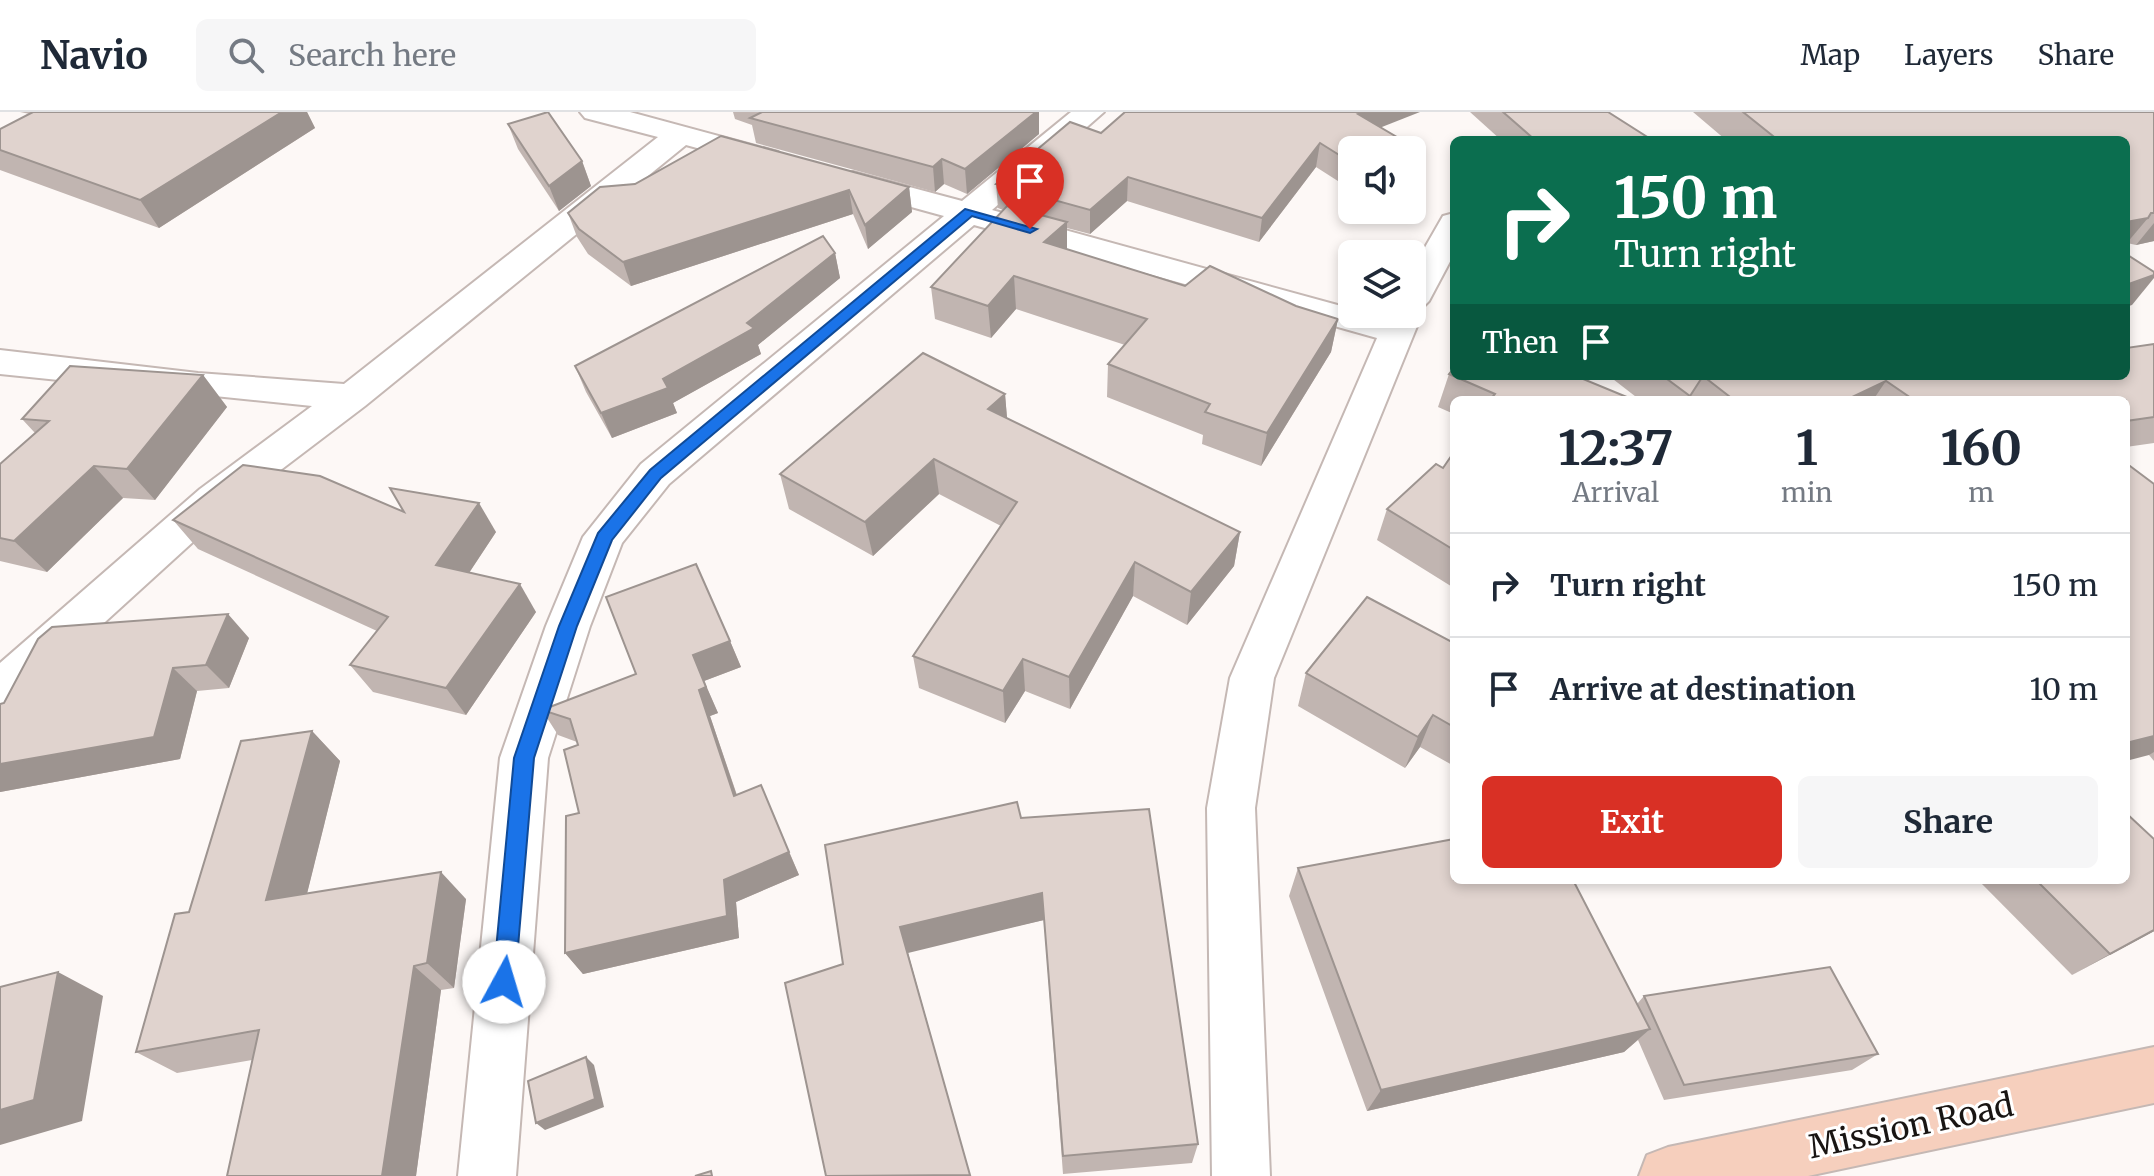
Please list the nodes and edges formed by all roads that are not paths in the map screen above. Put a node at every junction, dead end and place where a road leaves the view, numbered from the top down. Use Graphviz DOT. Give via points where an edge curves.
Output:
graph roads {
  1 [pos="595,112"];
  2 [pos="709,112"];
  3 [pos="1089,112"];
  4 [pos="681,134"];
  5 [pos="970,212"];
  6 [pos="1450,230"];
  7 [pos="1426,275"];
  8 [pos="1338,299"];
  9 [pos="1399,328"];
  10 [pos="0,362"];
  11 [pos="352,397"];
  12 [pos="0,690"];
  13 [pos="2154,1075"];
  14 [pos="487,1176"];
  15 [pos="1241,1176"];
  16 [pos="1668,1176"];
  1 -- 4 [label="street"];
  2 -- 4 [label="street"];
  3 -- 5 [label="street"];
  4 -- 5 [label="street"];
  4 -- 11 [label="street"];
  5 -- 8 [label="street"];
  5 -- 14 [label="street" via="655,474 604,537 524,758"];
  6 -- 7 [label="street"];
  9 -- 15 [label="street" via="1252,678 1231,808"];
  10 -- 11 [label="street"];
  11 -- 12 [label="street" via="291,436 211,499"];
  13 -- 16 [label="street, Mission Road"];
}
